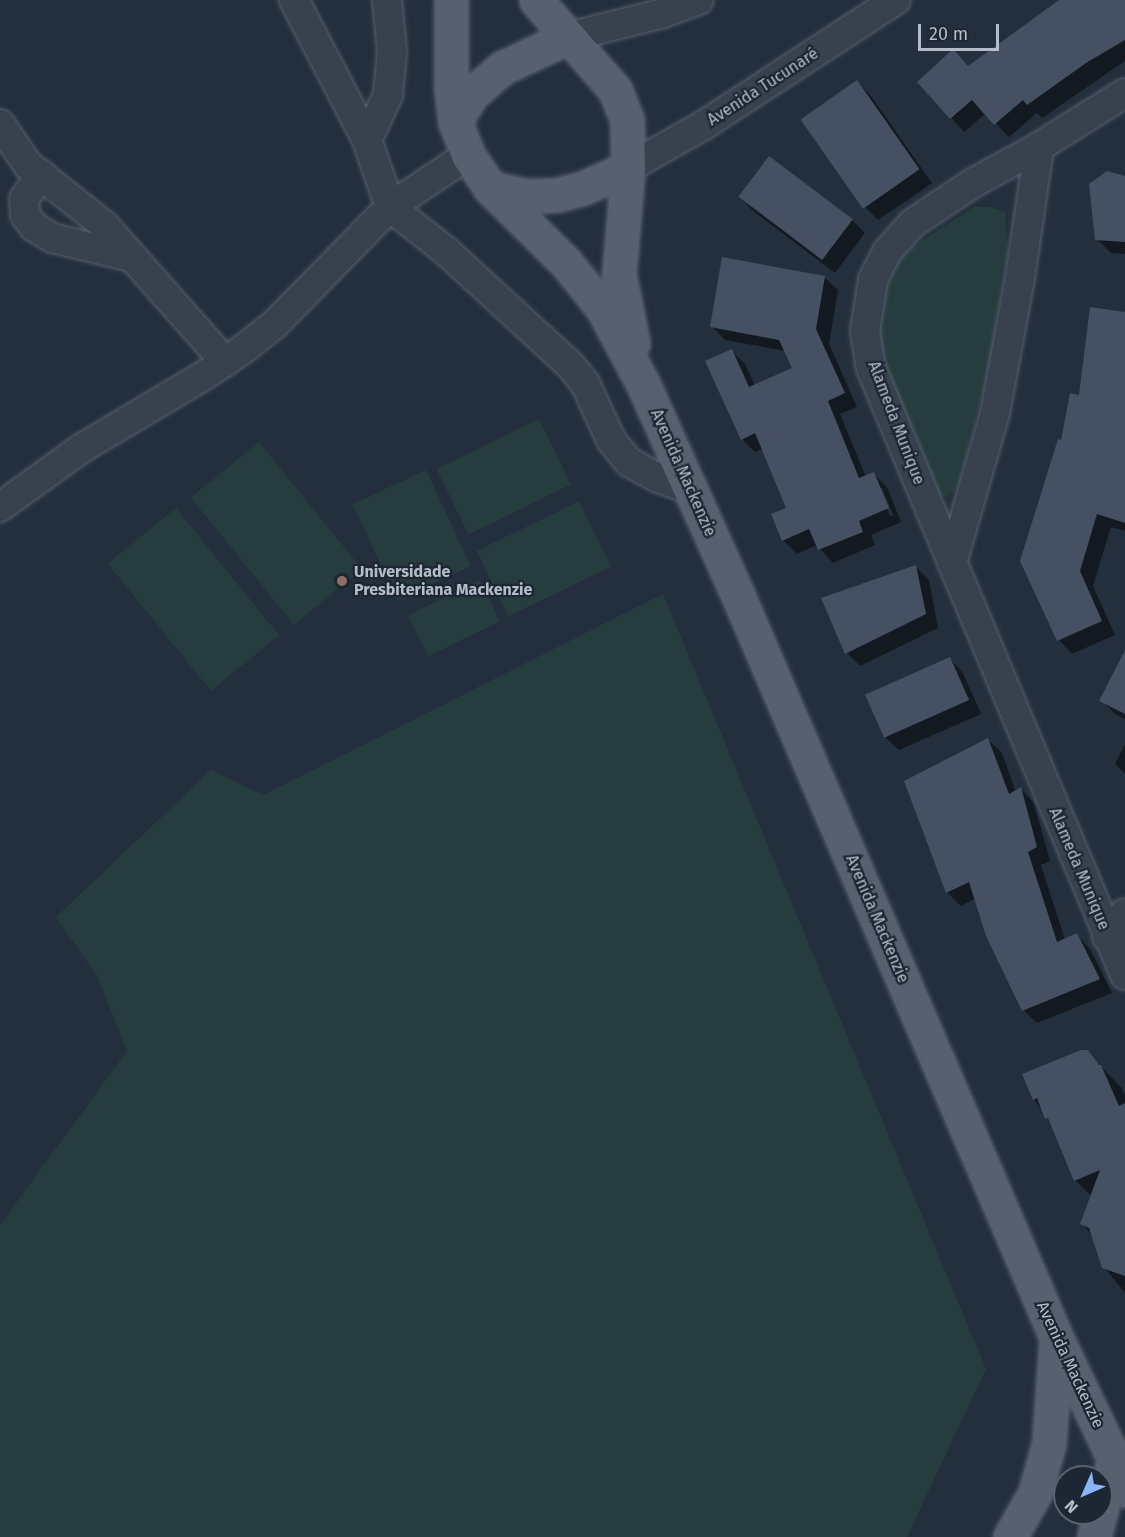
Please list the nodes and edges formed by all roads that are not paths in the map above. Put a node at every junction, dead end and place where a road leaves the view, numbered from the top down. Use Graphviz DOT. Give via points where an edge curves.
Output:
graph roads {
  1 [pos="294,0"];
  2 [pos="387,0"];
  3 [pos="452,0"];
  4 [pos="536,0"];
  5 [pos="699,0"];
  6 [pos="896,0"];
  7 [pos="568,37"];
  8 [pos="1125,93"];
  9 [pos="455,122"];
  10 [pos="0,124"];
  11 [pos="367,140"];
  12 [pos="1039,147"];
  13 [pos="468,154"];
  14 [pos="628,168"];
  15 [pos="41,174"];
  16 [pos="490,188"];
  17 [pos="390,207"];
  18 [pos="131,256"];
  19 [pos="225,362"];
  20 [pos="640,378"];
  21 [pos="691,490"];
  22 [pos="0,507"];
  23 [pos="952,563"];
  24 [pos="1125,913"];
  25 [pos="1107,937"];
  26 [pos="1125,975"];
  27 [pos="1056,1337"];
  28 [pos="1114,1459"];
  29 [pos="1125,1490"];
  30 [pos="1010,1537"];
  31 [pos="1094,1537"];
  1 -- 11 [label="street"];
  2 -- 11 [label="street" via="392,51 388,95"];
  3 -- 9 [label="main road, Avenida Mackenzie" via="451,88"];
  4 -- 7 [label="main road, Avenida Mackenzie"];
  5 -- 7 [label="street"];
  6 -- 14 [label="street, Avenida Tucunaré" via="704,125"];
  7 -- 9 [label="main road" via="502,68 472,94"];
  7 -- 14 [label="main road, Avenida Mackenzie" via="615,90 627,120"];
  8 -- 12 [label="street, Alameda Munique"];
  9 -- 13 [label="main road, Avenida Mackenzie"];
  10 -- 15 [label="street" via="28,165"];
  11 -- 17 [label="street"];
  12 -- 23 [label="street" via="995,413"];
  12 -- 23 [label="street, Alameda Munique" via="973,183 913,224 887,252 873,280 867,306 865,331 871,368"];
  13 -- 16 [label="main road, Avenida Mackenzie"];
  13 -- 17 [label="street"];
  14 -- 16 [label="main road" via="584,188 557,195 527,196"];
  14 -- 20 [label="main road, Avenida Mackenzie" via="619,274"];
  15 -- 18 [label="street" via="104,225"];
  15 -- 18 [label="street" via="24,199 25,215 34,227 52,238"];
  16 -- 20 [label="main road, Avenida Mackenzie" via="567,264 603,309"];
  17 -- 19 [label="street" via="275,324"];
  17 -- 21 [label="street" via="446,251 571,366 585,384 611,440 629,462"];
  18 -- 19 [label="street"];
  19 -- 22 [label="street" via="82,448"];
  20 -- 21 [label="main road, Avenida Mackenzie"];
  21 -- 27 [label="main road, Avenida Mackenzie"];
  23 -- 25 [label="street, Alameda Munique"];
  24 -- 25 [label="street"];
  25 -- 26 [label="street, Alameda Munique"];
  27 -- 28 [label="main road, Avenida Mackenzie"];
  27 -- 30 [label="main road" via="1049,1443 1035,1493"];
  28 -- 29 [label="main road, Avenida Mackenzie"];
  28 -- 31 [label="main road"];
}
